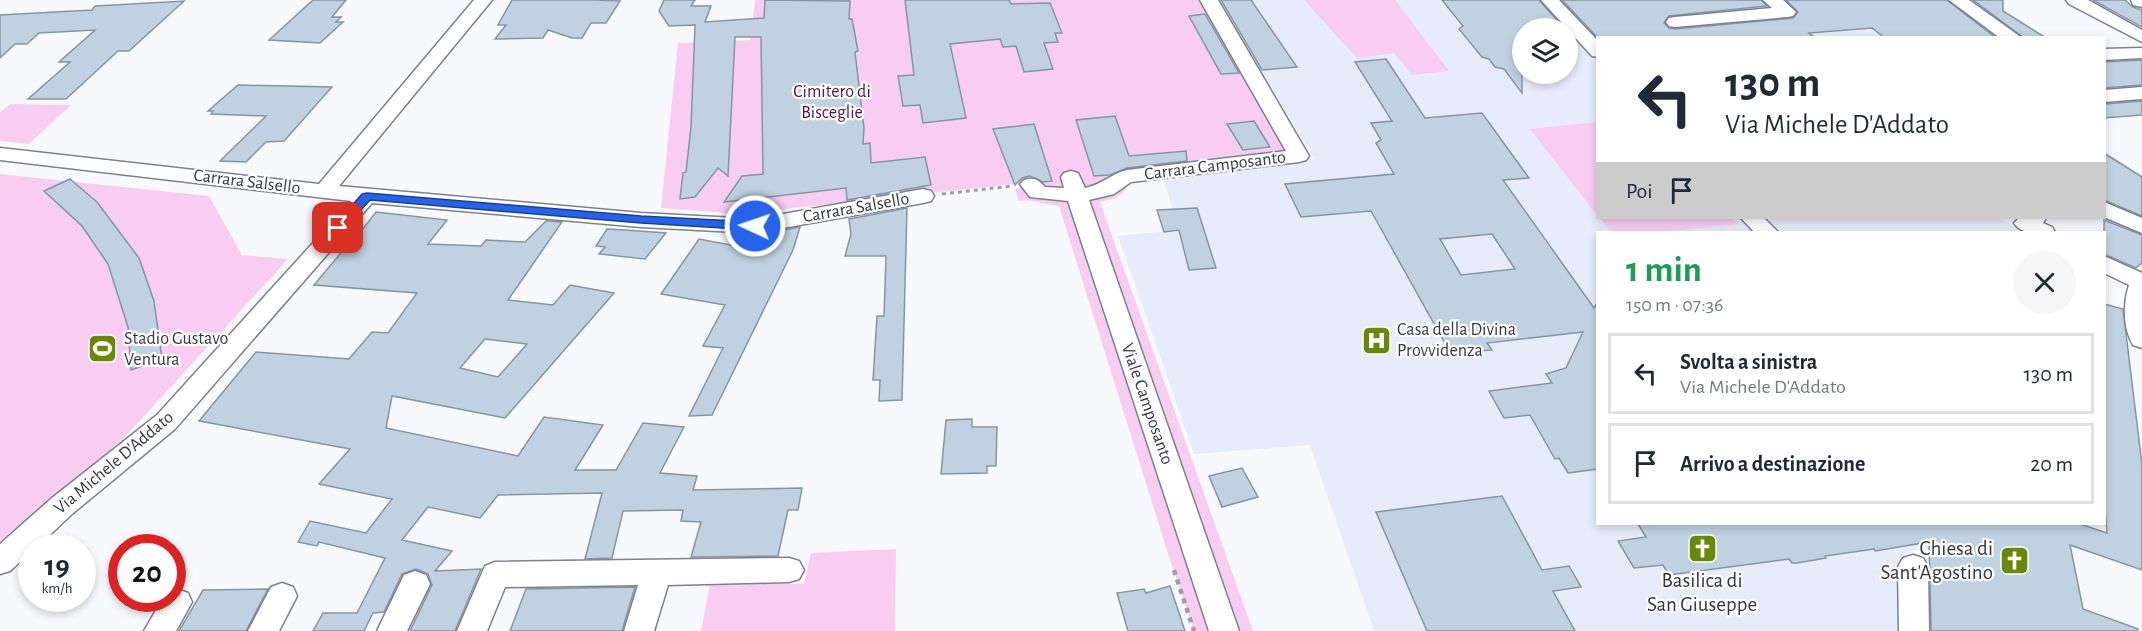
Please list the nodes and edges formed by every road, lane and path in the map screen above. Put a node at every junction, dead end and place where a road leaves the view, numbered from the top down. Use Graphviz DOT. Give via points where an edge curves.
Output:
graph roads {
  1 [pos="483,0"];
  2 [pos="1209,0"];
  3 [pos="1550,0"];
  4 [pos="1772,0"];
  5 [pos="1958,0"];
  6 [pos="2075,0"];
  7 [pos="1675,22"];
  8 [pos="2010,36"];
  9 [pos="2142,37"];
  10 [pos="1596,50"];
  11 [pos="2142,53"];
  12 [pos="2106,56"];
  13 [pos="2142,93"];
  14 [pos="2106,96"];
  15 [pos="0,154"];
  16 [pos="1027,185"];
  17 [pos="1074,185"];
  18 [pos="324,191"];
  19 [pos="367,196"];
  20 [pos="923,196"];
  21 [pos="2106,210"];
  22 [pos="1753,219"];
  23 [pos="2033,219"];
  24 [pos="2142,226"];
  25 [pos="1766,231"];
  26 [pos="2042,231"];
  27 [pos="2106,265"];
  28 [pos="2140,292"];
  29 [pos="2142,339"];
  30 [pos="0,562"];
  31 [pos="1913,567"];
  32 [pos="789,570"];
  33 [pos="1174,570"];
  34 [pos="656,574"];
  35 [pos="415,584"];
  36 [pos="282,596"];
  37 [pos="171,612"];
  38 [pos="159,631"];
  39 [pos="263,631"];
  40 [pos="392,631"];
  41 [pos="472,631"];
  42 [pos="639,631"];
  43 [pos="1194,631"];
  44 [pos="1224,631"];
  45 [pos="1914,631"];
  1 -- 18 [label="street"];
  2 -- 17 [label="street, Carrara Camposanto" via="1299,156 1127,176 1102,190"];
  3 -- 10 [label="street"];
  4 -- 7 [label="street" via="1787,12"];
  5 -- 8 [label="street"];
  6 -- 9 [label="street"];
  11 -- 12 [label="street"];
  13 -- 14 [label="street"];
  15 -- 18 [label="street, Carrara Salsello"];
  16 -- 17 [label="street, Carrara Camposanto" via="1053,195"];
  16 -- 20 [label="path"];
  17 -- 44 [label="street, Viale Camposanto"];
  18 -- 19 [label="street, Carrara Salsello"];
  19 -- 20 [label="street, Carrara Salsello" via="755,226"];
  19 -- 30 [label="street, Via Michele D'Addato" via="166,422"];
  21 -- 24 [label="street"];
  22 -- 25 [label="street"];
  23 -- 26 [label="street" via="2025,223"];
  27 -- 28 [label="street"];
  28 -- 29 [label="street"];
  31 -- 45 [label="street"];
  32 -- 34 [label="street"];
  33 -- 43 [label="path"];
  34 -- 41 [label="street" via="495,575"];
  34 -- 42 [label="street"];
  35 -- 40 [label="street"];
  36 -- 39 [label="street"];
  37 -- 38 [label="street"];
}
